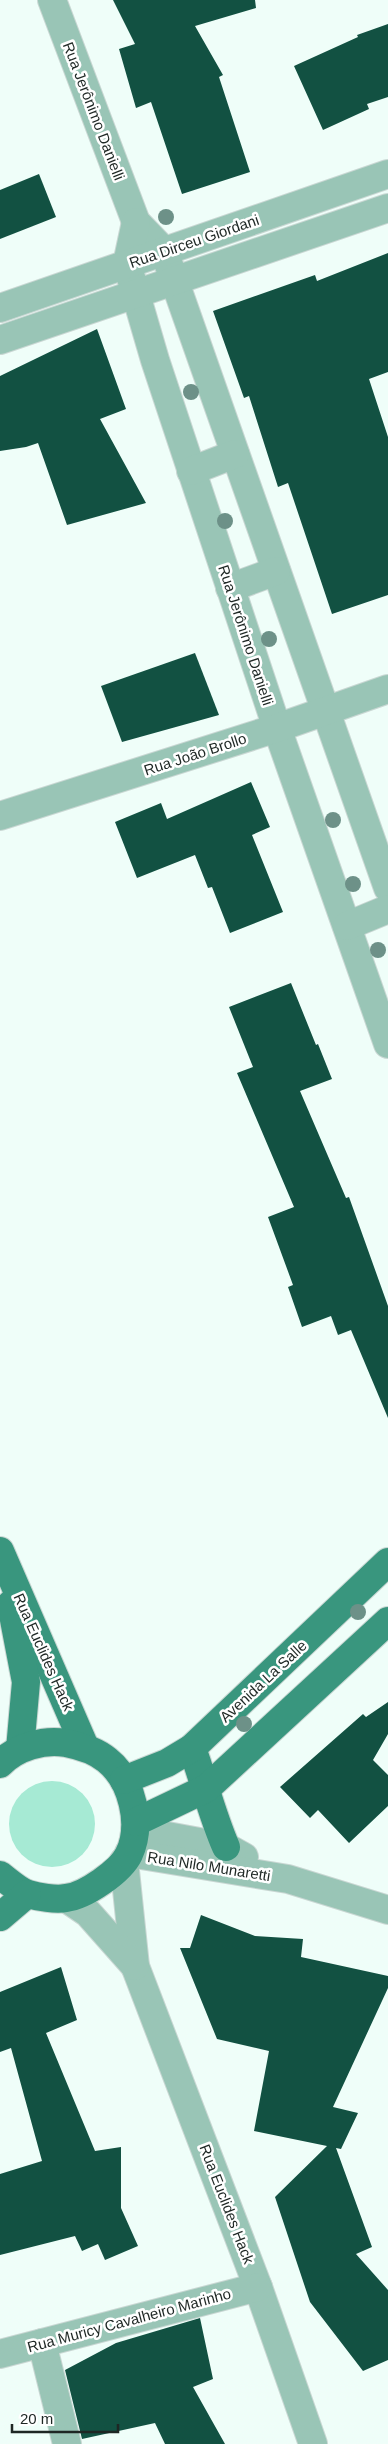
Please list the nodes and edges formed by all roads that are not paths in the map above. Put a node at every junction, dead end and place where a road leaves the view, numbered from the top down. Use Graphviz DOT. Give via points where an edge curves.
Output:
graph roads {
  1 [pos="52,0"];
  2 [pos="388,174"];
  3 [pos="356,185"];
  4 [pos="376,212"];
  5 [pos="136,222"];
  6 [pos="164,251"];
  7 [pos="127,264"];
  8 [pos="174,281"];
  9 [pos="135,294"];
  10 [pos="0,308"];
  11 [pos="0,340"];
  12 [pos="234,454"];
  13 [pos="191,470"];
  14 [pos="276,571"];
  15 [pos="230,588"];
  16 [pos="388,689"];
  17 [pos="325,711"];
  18 [pos="277,728"];
  19 [pos="0,816"];
  20 [pos="388,888"];
  21 [pos="388,909"];
  22 [pos="346,926"];
  23 [pos="388,1044"];
  24 [pos="1,1554"];
  25 [pos="388,1562"];
  26 [pos="388,1621"];
  27 [pos="85,1747"];
  28 [pos="192,1748"];
  29 [pos="10,1757"];
  30 [pos="124,1780"];
  31 [pos="207,1788"];
  32 [pos="131,1842"];
  33 [pos="226,1847"];
  34 [pos="0,1875"];
  35 [pos="288,1879"];
  36 [pos="27,1894"];
  37 [pos="66,1898"];
  38 [pos="388,1910"];
  39 [pos="0,1917"];
  40 [pos="135,1966"];
  41 [pos="258,2287"];
  42 [pos="42,2343"];
  43 [pos="0,2354"];
  44 [pos="67,2444"];
  45 [pos="313,2444"];
  1 -- 5 [label="street, Rua Jerônimo Danielli"];
  2 -- 3 [label="street, Rua Dirceu Giordani"];
  3 -- 4 [label="street"];
  3 -- 6 [label="street, Rua Dirceu Giordani"];
  4 -- 8 [label="street, Rua Dirceu Giordani"];
  5 -- 6 [label="street, Rua Jerônimo Danielli"];
  5 -- 7 [label="street, Rua Jerônimo Danielli"];
  6 -- 7 [label="street, Rua Dirceu Giordani"];
  6 -- 8 [label="street, Rua Jerônimo Danielli"];
  7 -- 9 [label="street, Rua Jerônimo Danielli"];
  7 -- 10 [label="street, Rua Dirceu Giordani"];
  8 -- 9 [label="street, Rua Dirceu Giordani"];
  8 -- 12 [label="street, Rua Jerônimo Danielli"];
  9 -- 11 [label="street, Rua Dirceu Giordani"];
  9 -- 13 [label="street, Rua Jerônimo Danielli"];
  12 -- 13 [label="street"];
  12 -- 14 [label="street, Rua Jerônimo Danielli"];
  13 -- 15 [label="street, Rua Jerônimo Danielli"];
  14 -- 15 [label="street"];
  14 -- 17 [label="street, Rua Jerônimo Danielli"];
  15 -- 18 [label="street, Rua Jerônimo Danielli"];
  16 -- 17 [label="street, Rua João Brollo"];
  17 -- 18 [label="street, Rua João Brollo"];
  17 -- 20 [label="street, Rua Jerônimo Danielli"];
  18 -- 19 [label="street, Rua João Brollo"];
  18 -- 22 [label="street, Rua Jerônimo Danielli"];
  21 -- 22 [label="street"];
  22 -- 23 [label="street, Rua Jerônimo Danielli"];
  24 -- 27 [label="main road, Rua Euclides Hack"];
  24 -- 29 [label="main road, Rua Euclides Hack" via="26,1682"];
  25 -- 28 [label="main road, Avenida La Salle"];
  26 -- 31 [label="main road"];
  27 -- 29 [label="main road" via="53,1741"];
  27 -- 30 [label="main road" via="108,1760"];
  28 -- 30 [label="main road, Avenida La Salle" via="166,1763"];
  28 -- 31 [label="main road"];
  30 -- 32 [label="main road" via="133,1804"];
  31 -- 32 [label="main road"];
  31 -- 33 [label="main road"];
  32 -- 33 [label="street, Rua Nilo Munaretti"];
  32 -- 35 [label="street, Rua Nilo Munaretti"];
  32 -- 37 [label="main road" via="103,1883"];
  32 -- 40 [label="street, Rua Euclides Hack"];
  33 -- 35 [label="street, Rua Nilo Munaretti"];
  34 -- 36 [label="main road"];
  35 -- 38 [label="street, Rua Nilo Munaretti"];
  36 -- 37 [label="main road"];
  36 -- 39 [label="main road"];
  37 -- 40 [label="street, Rua Euclides Hack" via="88,1913"];
  40 -- 41 [label="street, Rua Euclides Hack"];
  41 -- 42 [label="street, Rua Muricy Cavalheiro Marinho"];
  41 -- 45 [label="street, Rua Euclides Hack"];
  42 -- 43 [label="street, Rua Muricy Cavalheiro Marinho"];
  42 -- 44 [label="street"];
}
